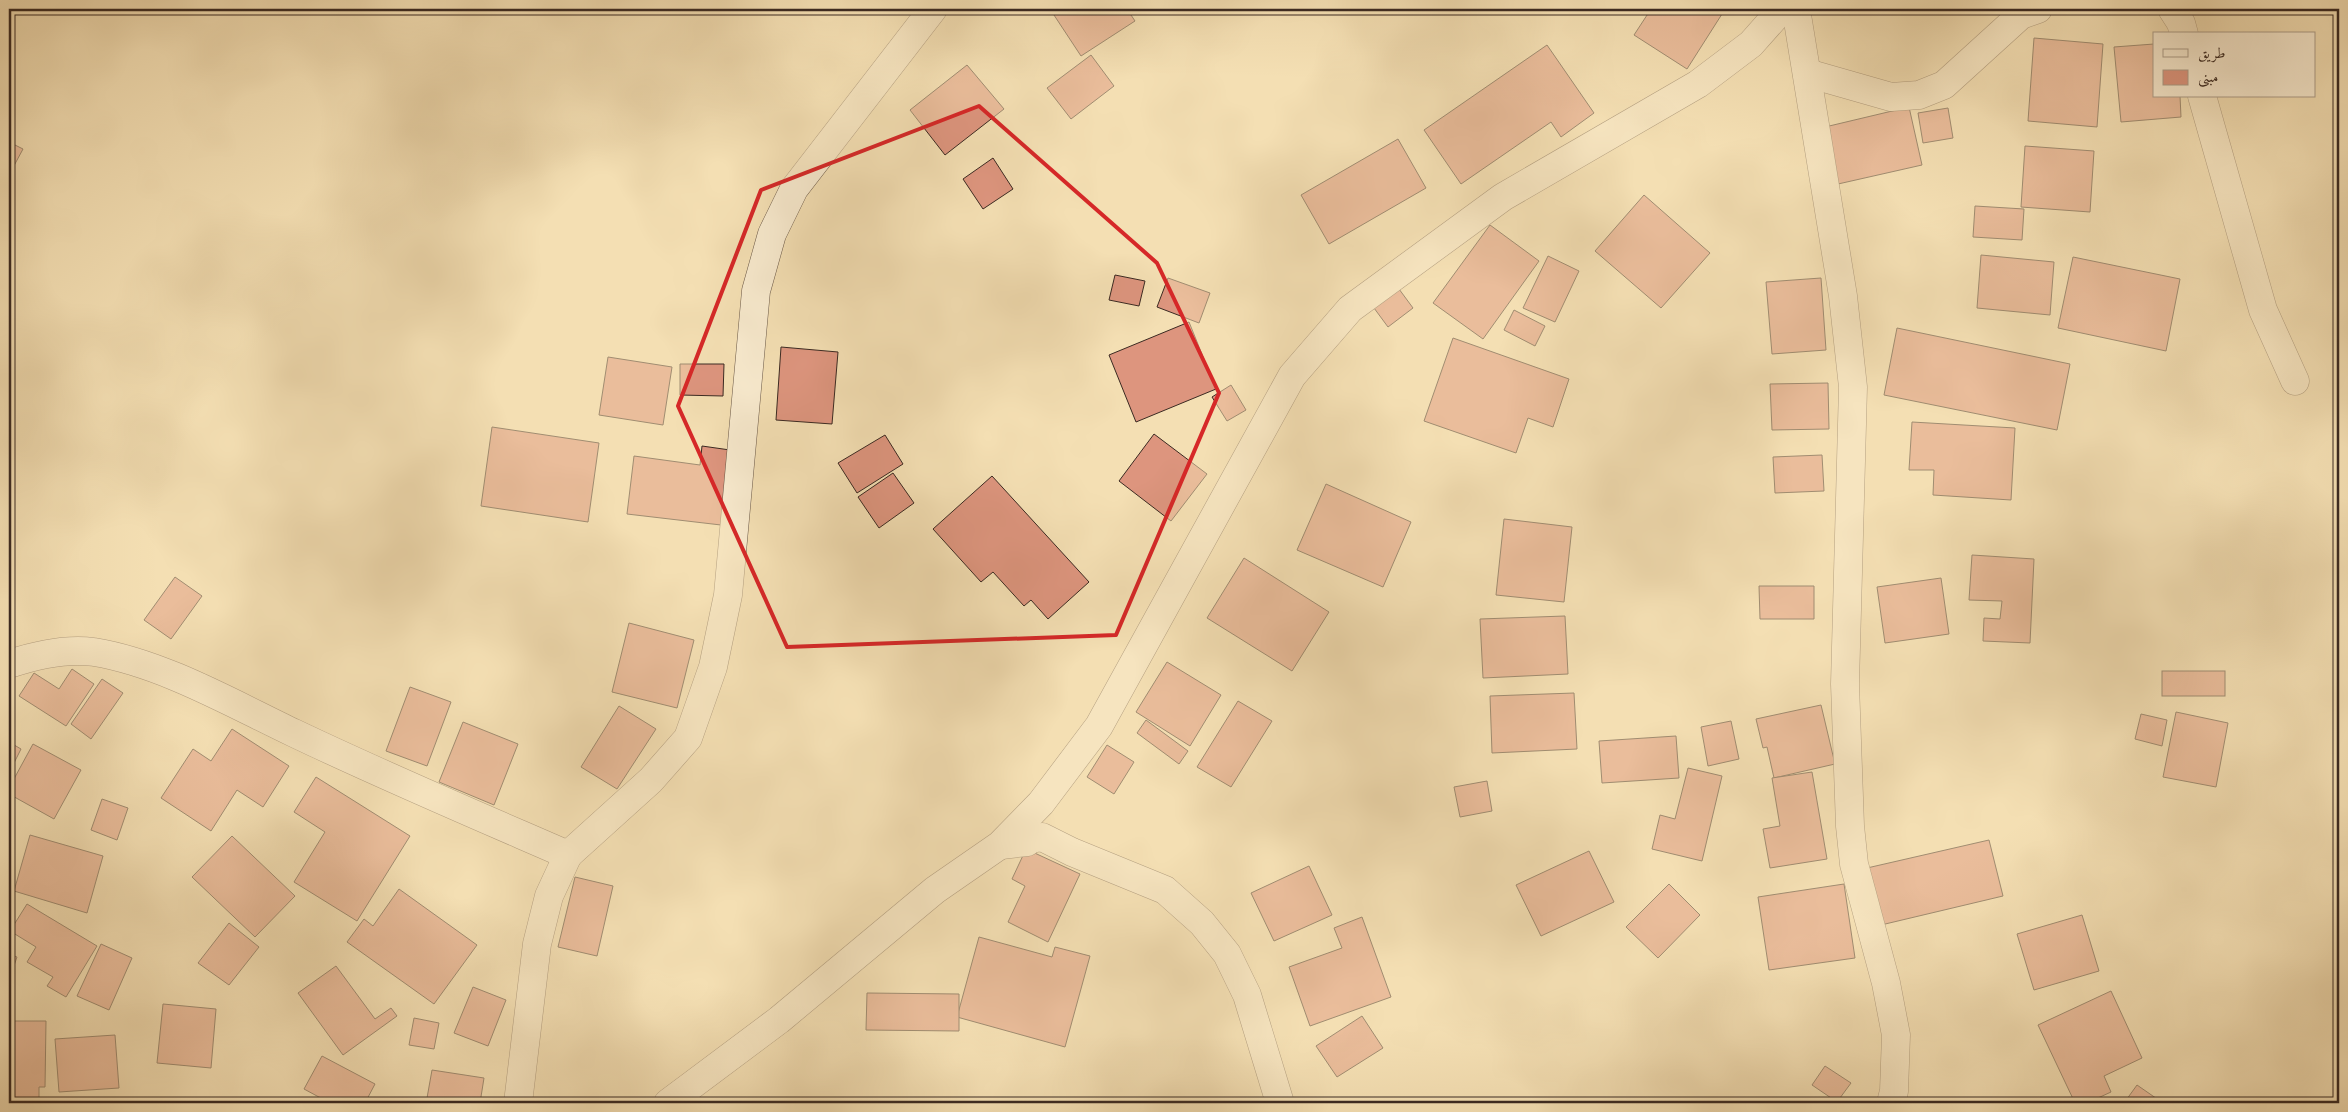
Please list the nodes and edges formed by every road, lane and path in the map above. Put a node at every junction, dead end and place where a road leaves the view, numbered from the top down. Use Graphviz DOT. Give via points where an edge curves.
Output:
graph roads {
  1 [pos="933,9"];
  2 [pos="1782,9"];
  3 [pos="1796,9"];
  4 [pos="2038,9"];
  5 [pos="2172,9"];
  6 [pos="2184,32"];
  7 [pos="1807,73"];
  8 [pos="2203,98"];
  9 [pos="2295,381"];
  10 [pos="9,664"];
  11 [pos="1000,845"];
  12 [pos="568,855"];
  13 [pos="518,1103"];
  14 [pos="668,1103"];
  15 [pos="1280,1103"];
  16 [pos="1891,1103"];
  1 -- 12 [label="street" via="794,189 772,234 756,291 728,595 713,666 688,738 651,780"];
  2 -- 11 [label="street" via="1751,44 1698,84 1503,197 1350,309 1292,376 1099,726 1041,803"];
  3 -- 7 [label="street"];
  4 -- 7 [label="street" via="2021,15 1944,85 1919,95 1891,97"];
  5 -- 6 [label="street"];
  7 -- 16 [label="street" via="1843,296 1853,387 1844,684 1850,826 1854,864 1886,983 1896,1034"];
  8 -- 9 [label="street" via="2264,310"];
  10 -- 12 [label="street" via="59,651 94,652 146,666 216,694 434,798"];
  11 -- 14 [label="street" via="935,890 779,1020"];
  11 -- 15 [label="street" via="1042,837 1164,890 1202,923 1227,954 1248,995"];
  12 -- 13 [label="street" via="549,896 537,944"];
}
